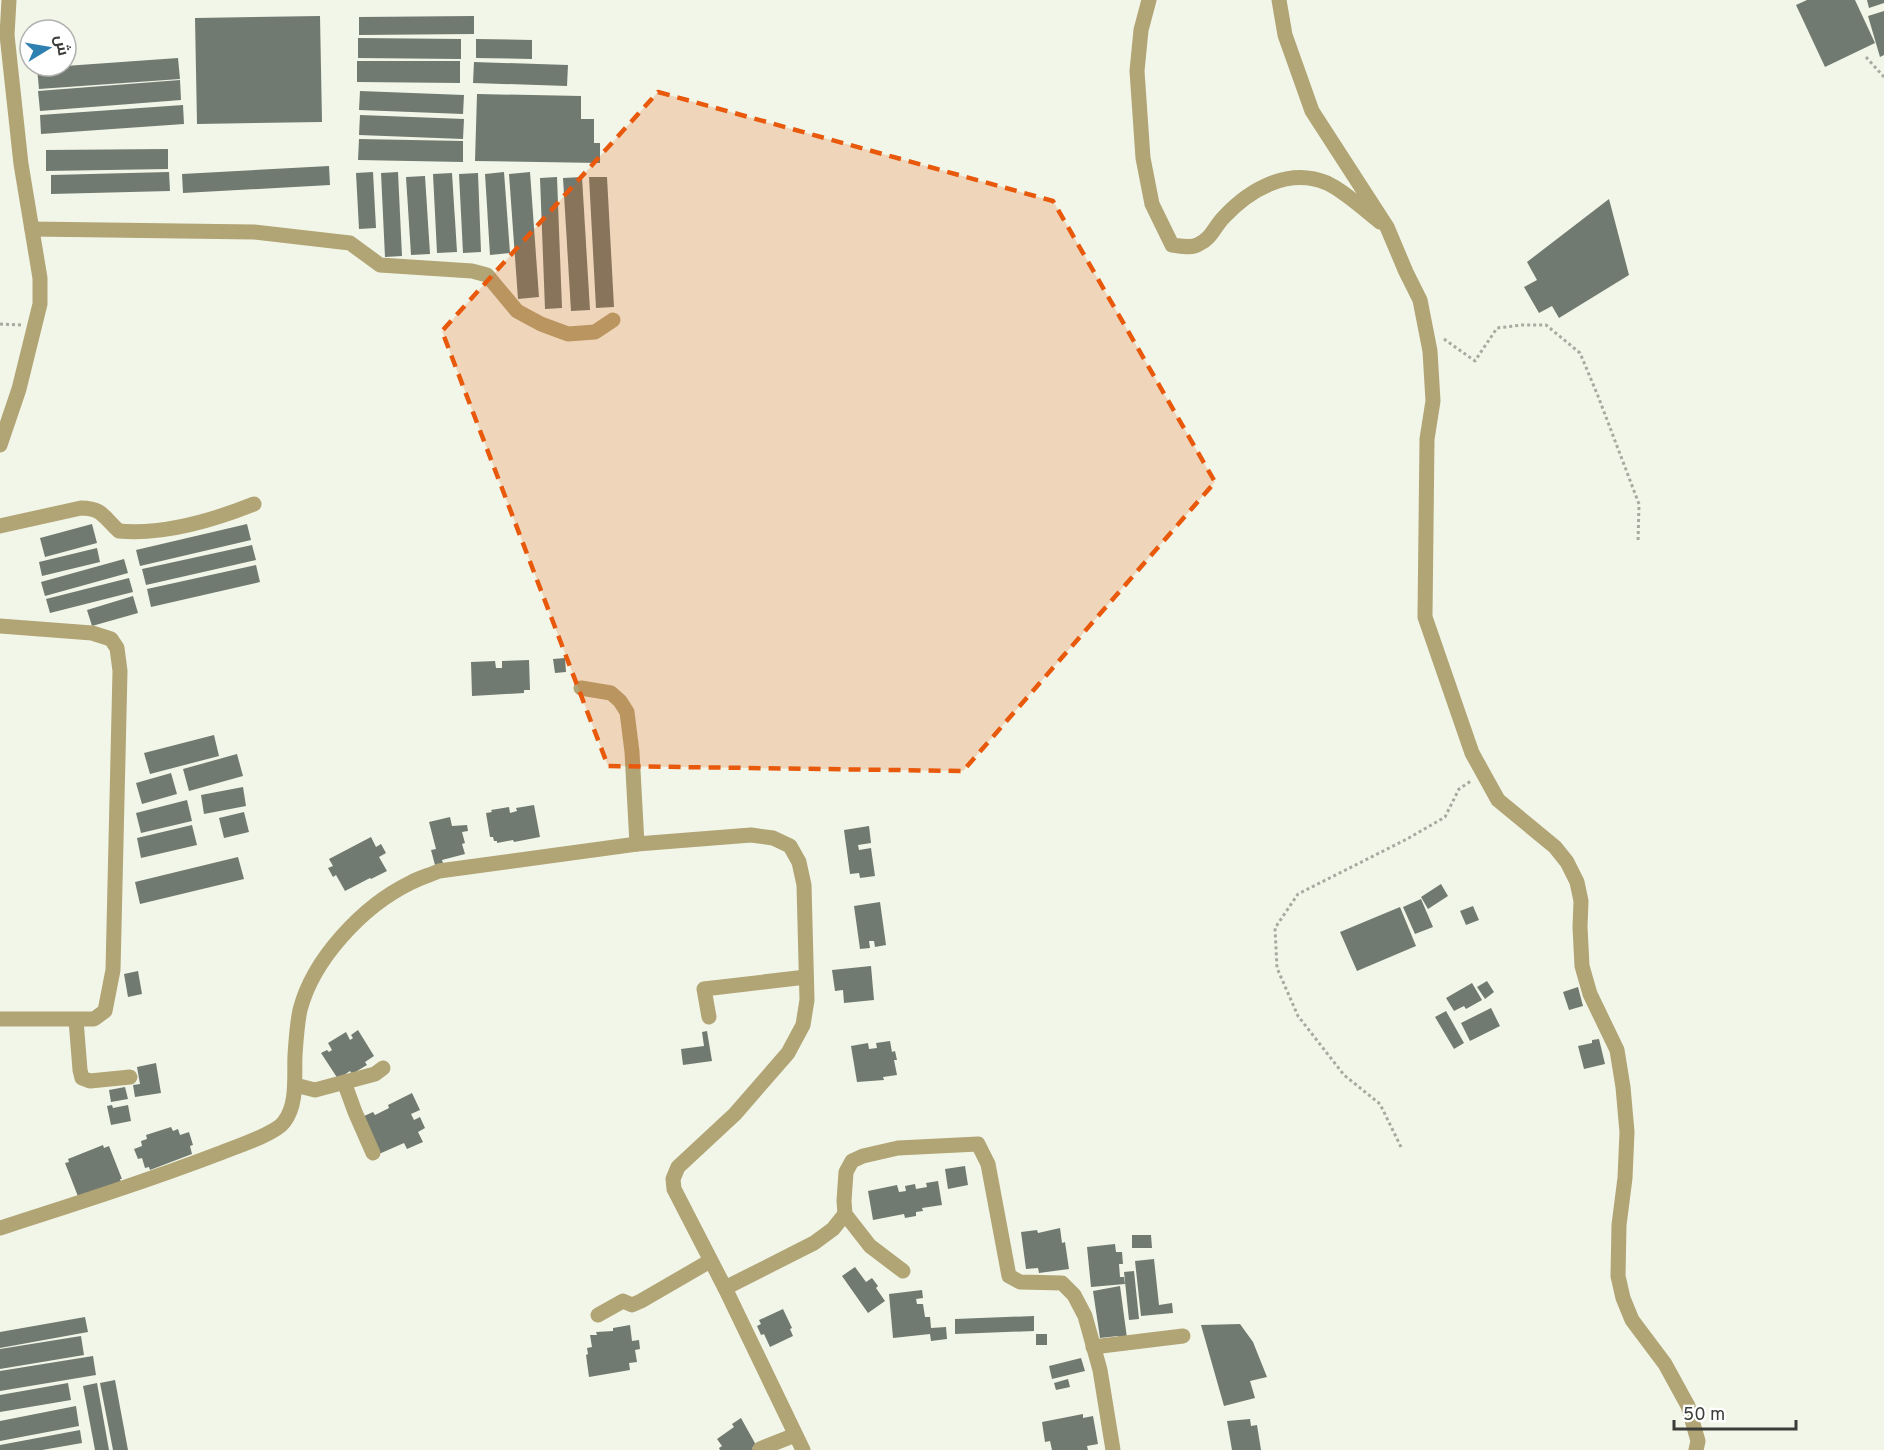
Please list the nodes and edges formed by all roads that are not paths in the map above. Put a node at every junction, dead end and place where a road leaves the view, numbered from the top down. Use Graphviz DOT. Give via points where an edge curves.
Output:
graph roads {
  1 [pos="9,0"];
  2 [pos="1149,0"];
  3 [pos="1280,0"];
  4 [pos="1387,227"];
  5 [pos="32,228"];
  6 [pos="613,320"];
  7 [pos="0,445"];
  8 [pos="254,504"];
  9 [pos="0,526"];
  10 [pos="0,626"];
  11 [pos="581,688"];
  12 [pos="637,844"];
  13 [pos="807,977"];
  14 [pos="709,1017"];
  15 [pos="0,1020"];
  16 [pos="76,1020"];
  17 [pos="383,1068"];
  18 [pos="130,1077"];
  19 [pos="344,1082"];
  20 [pos="295,1085"];
  21 [pos="373,1153"];
  22 [pos="845,1214"];
  23 [pos="0,1228"];
  24 [pos="710,1261"];
  25 [pos="903,1271"];
  26 [pos="725,1288"];
  27 [pos="597,1315"];
  28 [pos="1184,1336"];
  29 [pos="1093,1347"];
  30 [pos="795,1435"];
  31 [pos="760,1449"];
  32 [pos="803,1450"];
  33 [pos="1113,1450"];
  34 [pos="1696,1450"];
  1 -- 5 [label="street" via="7,35"];
  2 -- 4 [label="street" via="1137,71 1143,158 1152,204 1172,245 1196,246 1210,238 1236,206 1287,177 1311,178 1328,184"];
  3 -- 4 [label="street" via="1286,34 1312,111"];
  4 -- 34 [label="street" via="1420,300 1430,351 1425,617 1472,753 1483,774 1498,800 1555,847 1577,882 1582,966 1590,994 1617,1050 1623,1087 1627,1132 1617,1276 1632,1320 1665,1364 1688,1406 1698,1442"];
  5 -- 6 [label="street" via="254,232 350,243 380,265 487,275 517,311 568,334 596,332"];
  5 -- 7 [label="street" via="40,304"];
  8 -- 9 [label="street" via="222,517 149,532 120,531 93,508"];
  10 -- 16 [label="street" via="92,633 111,639 117,648 120,671 113,970 105,1011 94,1019"];
  11 -- 12 [label="street" via="610,693 627,712"];
  12 -- 13 [label="street" via="751,835 790,846 799,862 804,885"];
  12 -- 20 [label="street" via="439,871 409,883 379,902 340,937 311,982 300,1011"];
  13 -- 14 [label="street" via="704,989"];
  13 -- 24 [label="street" via="803,1025 788,1053 735,1114 678,1167 673,1179 674,1189"];
  15 -- 16 [label="street"];
  16 -- 18 [label="street" via="82,1078 90,1081"];
  17 -- 19 [label="street"];
  19 -- 20 [label="street" via="315,1090"];
  19 -- 21 [label="street"];
  20 -- 23 [label="street" via="284,1123 261,1137 129,1187"];
  22 -- 25 [label="street" via="870,1246"];
  22 -- 26 [label="street" via="833,1229 814,1242"];
  22 -- 29 [label="street" via="846,1172 852,1161 898,1148 978,1144 988,1164 1009,1276 1020,1282 1062,1283 1085,1316"];
  24 -- 26 [label="street"];
  24 -- 27 [label="street" via="633,1305 623,1301"];
  26 -- 30 [label="street"];
  28 -- 29 [label="street"];
  29 -- 33 [label="street"];
  30 -- 31 [label="street"];
  30 -- 32 [label="street"];
}
